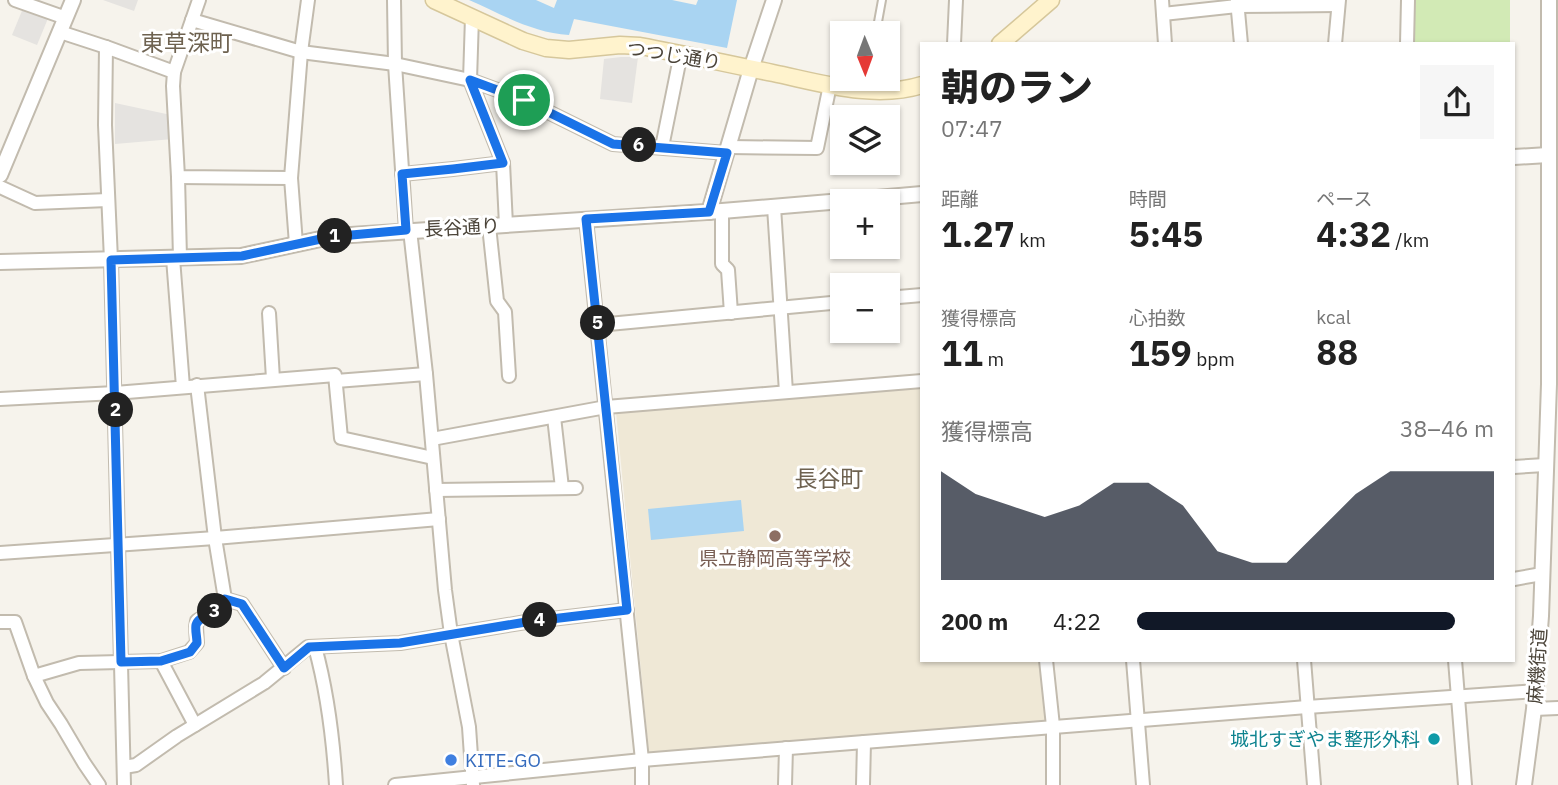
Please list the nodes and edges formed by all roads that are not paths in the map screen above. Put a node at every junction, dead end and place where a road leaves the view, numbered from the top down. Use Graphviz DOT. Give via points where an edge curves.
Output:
graph roads {
  1 [pos="15,0"];
  2 [pos="73,0"];
  3 [pos="199,0"];
  4 [pos="308,0"];
  5 [pos="394,0"];
  6 [pos="433,0"];
  7 [pos="774,0"];
  8 [pos="882,0"];
  9 [pos="956,0"];
  10 [pos="1051,0"];
  11 [pos="1162,0"];
  12 [pos="1408,0"];
  13 [pos="1549,0"];
  14 [pos="1339,2"];
  15 [pos="1237,3"];
  16 [pos="1163,14"];
  17 [pos="472,17"];
  18 [pos="66,18"];
  19 [pos="192,20"];
  20 [pos="878,21"];
  21 [pos="60,32"];
  22 [pos="954,42"];
  23 [pos="1002,42"];
  24 [pos="1165,42"];
  25 [pos="1241,42"];
  26 [pos="1335,42"];
  27 [pos="1408,42"];
  28 [pos="106,47"];
  29 [pos="301,52"];
  30 [pos="681,53"];
  31 [pos="395,64"];
  32 [pos="751,69"];
  33 [pos="174,72"];
  34 [pos="470,80"];
  35 [pos="830,85"];
  36 [pos="920,86"];
  37 [pos="900,90"];
  38 [pos="662,147"];
  39 [pos="728,150"];
  40 [pos="1548,155"];
  41 [pos="1515,157"];
  42 [pos="503,163"];
  43 [pos="402,174"];
  44 [pos="0,175"];
  45 [pos="178,177"];
  46 [pos="291,178"];
  47 [pos="0,187"];
  48 [pos="920,194"];
  49 [pos="900,196"];
  50 [pos="108,200"];
  51 [pos="830,202"];
  52 [pos="774,207"];
  53 [pos="716,211"];
  54 [pos="586,219"];
  55 [pos="506,225"];
  56 [pos="489,226"];
  57 [pos="408,230"];
  58 [pos="296,244"];
  59 [pos="1553,249"];
  60 [pos="177,258"];
  61 [pos="111,260"];
  62 [pos="0,262"];
  63 [pos="920,295"];
  64 [pos="900,297"];
  65 [pos="830,303"];
  66 [pos="780,307"];
  67 [pos="270,313"];
  68 [pos="732,313"];
  69 [pos="598,325"];
  70 [pos="426,374"];
  71 [pos="509,376"];
  72 [pos="273,379"];
  73 [pos="336,381"];
  74 [pos="920,381"];
  75 [pos="197,385"];
  76 [pos="183,387"];
  77 [pos="786,392"];
  78 [pos="115,393"];
  79 [pos="0,400"];
  80 [pos="606,407"];
  81 [pos="554,416"];
  82 [pos="432,439"];
  83 [pos="433,458"];
  84 [pos="1545,465"];
  85 [pos="1515,467"];
  86 [pos="562,488"];
  87 [pos="576,488"];
  88 [pos="436,490"];
  89 [pos="439,519"];
  90 [pos="215,538"];
  91 [pos="118,544"];
  92 [pos="0,553"];
  93 [pos="1542,574"];
  94 [pos="1515,579"];
  95 [pos="225,599"];
  96 [pos="627,610"];
  97 [pos="0,622"];
  98 [pos="451,634"];
  99 [pos="315,647"];
  100 [pos="161,661"];
  101 [pos="121,662"];
  102 [pos="1046,662"];
  103 [pos="1133,662"];
  104 [pos="1304,662"];
  105 [pos="1455,662"];
  106 [pos="284,668"];
  107 [pos="34,676"];
  108 [pos="1536,691"];
  109 [pos="1457,696"];
  110 [pos="1307,707"];
  111 [pos="1558,708"];
  112 [pos="1534,709"];
  113 [pos="1138,721"];
  114 [pos="195,725"];
  115 [pos="1053,726"];
  116 [pos="864,742"];
  117 [pos="786,748"];
  118 [pos="642,760"];
  119 [pos="124,767"];
  120 [pos="473,780"];
  121 [pos="99,785"];
  122 [pos="124,785"];
  123 [pos="336,785"];
  124 [pos="395,785"];
  125 [pos="642,785"];
  126 [pos="785,785"];
  127 [pos="863,785"];
  128 [pos="1053,785"];
  129 [pos="1143,785"];
  130 [pos="1314,785"];
  131 [pos="1465,785"];
  132 [pos="1524,785"];
  1 -- 18 [label="street"];
  2 -- 18 [label="street"];
  3 -- 19 [label="street"];
  4 -- 29 [label="street"];
  5 -- 31 [label="street"];
  6 -- 17 [label="main road, つつじ通り"];
  7 -- 32 [label="street"];
  8 -- 20 [label="lane"];
  9 -- 22 [label="street"];
  10 -- 23 [label="main road"];
  11 -- 16 [label="street"];
  12 -- 27 [label="street"];
  13 -- 40 [label="street, 麻機街道"];
  14 -- 15 [label="street"];
  14 -- 26 [label="street"];
  15 -- 16 [label="street"];
  15 -- 25 [label="street"];
  16 -- 24 [label="street"];
  17 -- 30 [label="main road, つつじ通り" via="546,48 620,45"];
  17 -- 34 [label="street"];
  18 -- 21 [label="street"];
  19 -- 29 [label="street"];
  19 -- 33 [label="street"];
  21 -- 28 [label="street"];
  21 -- 44 [label="street"];
  28 -- 33 [label="street"];
  28 -- 50 [label="street"];
  29 -- 31 [label="street"];
  29 -- 46 [label="street"];
  30 -- 32 [label="main road, つつじ通り"];
  30 -- 38 [label="street"];
  31 -- 34 [label="street"];
  31 -- 43 [label="street"];
  32 -- 35 [label="main road, つつじ通り"];
  32 -- 39 [label="street"];
  33 -- 45 [label="street"];
  34 -- 38 [label="street" via="524,100 613,144"];
  34 -- 42 [label="street"];
  35 -- 39 [label="street" via="817,148"];
  36 -- 37 [label="main road, つつじ通り"];
  38 -- 39 [label="street"];
  39 -- 53 [label="street"];
  40 -- 41 [label="street"];
  40 -- 59 [label="street, 麻機街道"];
  42 -- 43 [label="street"];
  42 -- 55 [label="street"];
  43 -- 57 [label="street"];
  45 -- 46 [label="street"];
  45 -- 60 [label="street"];
  46 -- 58 [label="street"];
  47 -- 50 [label="street" via="34,204"];
  48 -- 49 [label="street, 長谷通り"];
  50 -- 61 [label="street"];
  51 -- 52 [label="street, 長谷通り"];
  52 -- 53 [label="street, 長谷通り"];
  52 -- 66 [label="street"];
  53 -- 54 [label="street, 長谷通り"];
  53 -- 68 [label="street" via="722,264 729,270"];
  54 -- 55 [label="street, 長谷通り"];
  54 -- 69 [label="street"];
  55 -- 56 [label="street, 長谷通り"];
  56 -- 57 [label="street, 長谷通り"];
  56 -- 71 [label="street" via="497,301 506,312"];
  57 -- 58 [label="street, 長谷通り"];
  57 -- 70 [label="street"];
  58 -- 60 [label="street, 長谷通り" via="242,256"];
  59 -- 84 [label="street, 麻機街道"];
  60 -- 61 [label="street, 長谷通り"];
  60 -- 76 [label="street"];
  61 -- 62 [label="street, 長谷通り"];
  61 -- 78 [label="street"];
  63 -- 64 [label="street"];
  65 -- 66 [label="street"];
  66 -- 68 [label="street"];
  66 -- 77 [label="street"];
  67 -- 72 [label="street"];
  68 -- 69 [label="street"];
  69 -- 80 [label="street"];
  70 -- 73 [label="street"];
  70 -- 82 [label="street"];
  72 -- 73 [label="street" via="335,375"];
  72 -- 75 [label="street"];
  73 -- 83 [label="street" via="341,438"];
  74 -- 77 [label="street"];
  75 -- 76 [label="street"];
  75 -- 90 [label="street"];
  76 -- 78 [label="street"];
  77 -- 80 [label="street"];
  78 -- 79 [label="street"];
  78 -- 91 [label="street"];
  80 -- 81 [label="street"];
  80 -- 96 [label="street"];
  81 -- 82 [label="street"];
  81 -- 86 [label="street"];
  82 -- 83 [label="street"];
  83 -- 88 [label="street"];
  84 -- 85 [label="street"];
  84 -- 93 [label="street, 麻機街道"];
  86 -- 87 [label="street"];
  86 -- 88 [label="street"];
  88 -- 89 [label="street"];
  89 -- 90 [label="street"];
  89 -- 98 [label="street"];
  90 -- 91 [label="street"];
  90 -- 95 [label="street"];
  91 -- 92 [label="street"];
  91 -- 101 [label="street"];
  93 -- 94 [label="street"];
  93 -- 108 [label="street, 麻機街道"];
  95 -- 100 [label="street" via="216,611 197,621 197,643 190,652"];
  95 -- 106 [label="street" via="242,604"];
  96 -- 98 [label="street"];
  96 -- 118 [label="street"];
  97 -- 107 [label="street" via="15,622"];
  98 -- 99 [label="street" via="400,643"];
  98 -- 120 [label="street" via="469,727"];
  99 -- 106 [label="street"];
  99 -- 123 [label="street" via="330,713"];
  100 -- 101 [label="street"];
  100 -- 114 [label="street"];
  101 -- 107 [label="street" via="79,663"];
  101 -- 119 [label="street"];
  102 -- 115 [label="street"];
  103 -- 113 [label="street"];
  104 -- 110 [label="street"];
  105 -- 109 [label="street"];
  106 -- 114 [label="street"];
  107 -- 121 [label="street"];
  108 -- 109 [label="street"];
  108 -- 112 [label="street, 麻機街道"];
  109 -- 110 [label="street"];
  109 -- 131 [label="street"];
  110 -- 113 [label="street"];
  110 -- 130 [label="street"];
  111 -- 112 [label="street"];
  112 -- 132 [label="street, 麻機街道"];
  113 -- 115 [label="street"];
  113 -- 129 [label="street"];
  114 -- 119 [label="street" via="136,765"];
  115 -- 116 [label="street"];
  115 -- 128 [label="street"];
  116 -- 117 [label="street"];
  116 -- 127 [label="street"];
  117 -- 118 [label="street"];
  117 -- 126 [label="street"];
  118 -- 120 [label="street"];
  118 -- 125 [label="street"];
  119 -- 122 [label="street"];
  120 -- 124 [label="street"];
}
